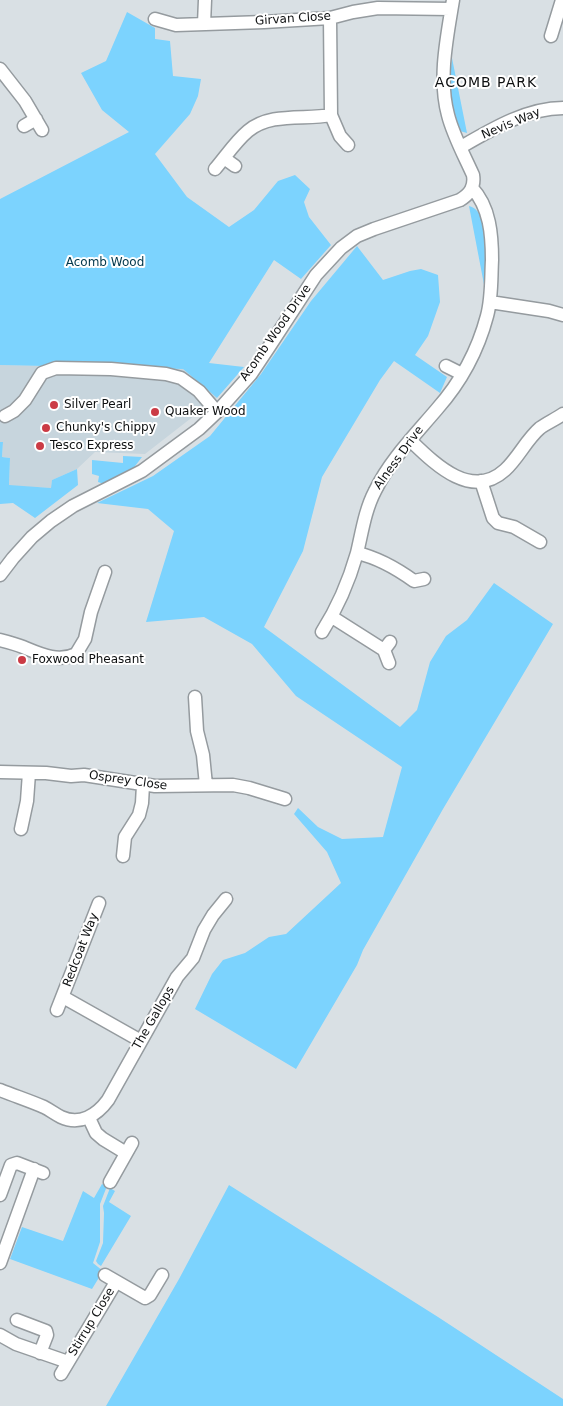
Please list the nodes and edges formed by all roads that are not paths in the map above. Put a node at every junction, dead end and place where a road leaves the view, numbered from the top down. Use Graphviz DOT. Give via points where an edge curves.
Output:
graph roads {
  1 [pos="205,0"];
  2 [pos="562,0"];
  3 [pos="452,4"];
  4 [pos="330,18"];
  5 [pos="204,24"];
  6 [pos="161,26"];
  7 [pos="551,36"];
  8 [pos="0,69"];
  9 [pos="563,108"];
  10 [pos="331,116"];
  11 [pos="36,119"];
  12 [pos="24,126"];
  13 [pos="42,130"];
  14 [pos="348,145"];
  15 [pos="461,147"];
  16 [pos="224,158"];
  17 [pos="235,166"];
  18 [pos="215,168"];
  19 [pos="472,188"];
  20 [pos="490,302"];
  21 [pos="563,315"];
  22 [pos="446,366"];
  23 [pos="462,374"];
  24 [pos="217,412"];
  25 [pos="5,416"];
  26 [pos="562,417"];
  27 [pos="410,440"];
  28 [pos="481,481"];
  29 [pos="540,542"];
  30 [pos="357,553"];
  31 [pos="105,572"];
  32 [pos="0,576"];
  33 [pos="417,584"];
  34 [pos="332,617"];
  35 [pos="322,632"];
  36 [pos="0,640"];
  37 [pos="389,663"];
  38 [pos="195,697"];
  39 [pos="0,772"];
  40 [pos="29,773"];
  41 [pos="143,785"];
  42 [pos="206,785"];
  43 [pos="285,799"];
  44 [pos="21,829"];
  45 [pos="123,856"];
  46 [pos="226,899"];
  47 [pos="99,903"];
  48 [pos="213,914"];
  49 [pos="223,924"];
  50 [pos="63,997"];
  51 [pos="57,1010"];
  52 [pos="140,1040"];
  53 [pos="0,1090"];
  54 [pos="89,1118"];
  55 [pos="110,1182"];
  56 [pos="0,1195"];
  57 [pos="5,1235"];
  58 [pos="0,1263"];
  59 [pos="162,1275"];
  60 [pos="17,1320"];
  61 [pos="0,1336"];
  62 [pos="40,1352"];
  63 [pos="68,1362"];
  64 [pos="61,1374"];
  1 -- 5 [label="street"];
  2 -- 7 [label="street"];
  3 -- 4 [label="street, Girvan Close" via="378,8"];
  3 -- 15 [label="street, Alness Drive" via="443,92 448,116"];
  4 -- 5 [label="street, Girvan Close"];
  4 -- 10 [label="street"];
  5 -- 6 [label="street, Girvan Close"];
  8 -- 11 [label="street"];
  9 -- 15 [label="street, Nevis Way" via="530,113"];
  10 -- 14 [label="street"];
  10 -- 16 [label="street" via="283,118 258,124"];
  11 -- 12 [label="street"];
  11 -- 13 [label="street"];
  15 -- 19 [label="street, Alness Drive" via="473,175"];
  16 -- 17 [label="street"];
  16 -- 18 [label="street"];
  19 -- 20 [label="street, Alness Drive" via="483,203 492,241"];
  19 -- 24 [label="street, Acomb Wood Drive" via="460,200 374,229 341,248 316,275 255,367"];
  20 -- 21 [label="street"];
  20 -- 23 [label="street, Alness Drive" via="479,340"];
  22 -- 23 [label="street"];
  23 -- 27 [label="street, Alness Drive" via="438,409"];
  24 -- 25 [label="street" via="199,391 181,378 111,369 56,368 42,373 25,400"];
  24 -- 32 [label="street, Acomb Wood Drive" via="142,471 73,506 51,521 32,537"];
  26 -- 28 [label="street" via="531,437 504,471"];
  27 -- 28 [label="street" via="452,475"];
  27 -- 30 [label="street, Alness Drive" via="376,488"];
  28 -- 29 [label="street" via="493,518"];
  30 -- 33 [label="street" via="390,564"];
  30 -- 34 [label="street, Alness Drive"];
  31 -- 36 [label="street" via="80,659 46,656"];
  34 -- 35 [label="street, Alness Drive"];
  34 -- 37 [label="street" via="387,646"];
  38 -- 42 [label="street"];
  39 -- 40 [label="street, Osprey Close"];
  40 -- 41 [label="street, Osprey Close" via="96,776"];
  40 -- 44 [label="street"];
  41 -- 42 [label="street, Osprey Close"];
  41 -- 45 [label="street" via="140,809 125,837"];
  42 -- 43 [label="street, Osprey Close" via="233,785"];
  46 -- 48 [label="street, The Gallops"];
  47 -- 50 [label="street, Redcoat Way"];
  48 -- 49 [label="street"];
  48 -- 52 [label="street, The Gallops" via="193,958 177,976"];
  50 -- 51 [label="street, Redcoat Way"];
  50 -- 52 [label="street, Redcoat Way"];
  52 -- 54 [label="street, The Gallops" via="108,1100"];
  53 -- 54 [label="street" via="70,1120"];
  54 -- 55 [label="street" via="103,1139 129,1148"];
  56 -- 57 [label="street" via="11,1165 17,1163 39,1171"];
  57 -- 58 [label="street"];
  59 -- 63 [label="street, Stirrup Close" via="145,1298 110,1279"];
  60 -- 62 [label="street" via="46,1330"];
  61 -- 62 [label="street, Stirrup Close"];
  62 -- 63 [label="street, Stirrup Close"];
  63 -- 64 [label="street, Stirrup Close"];
}
